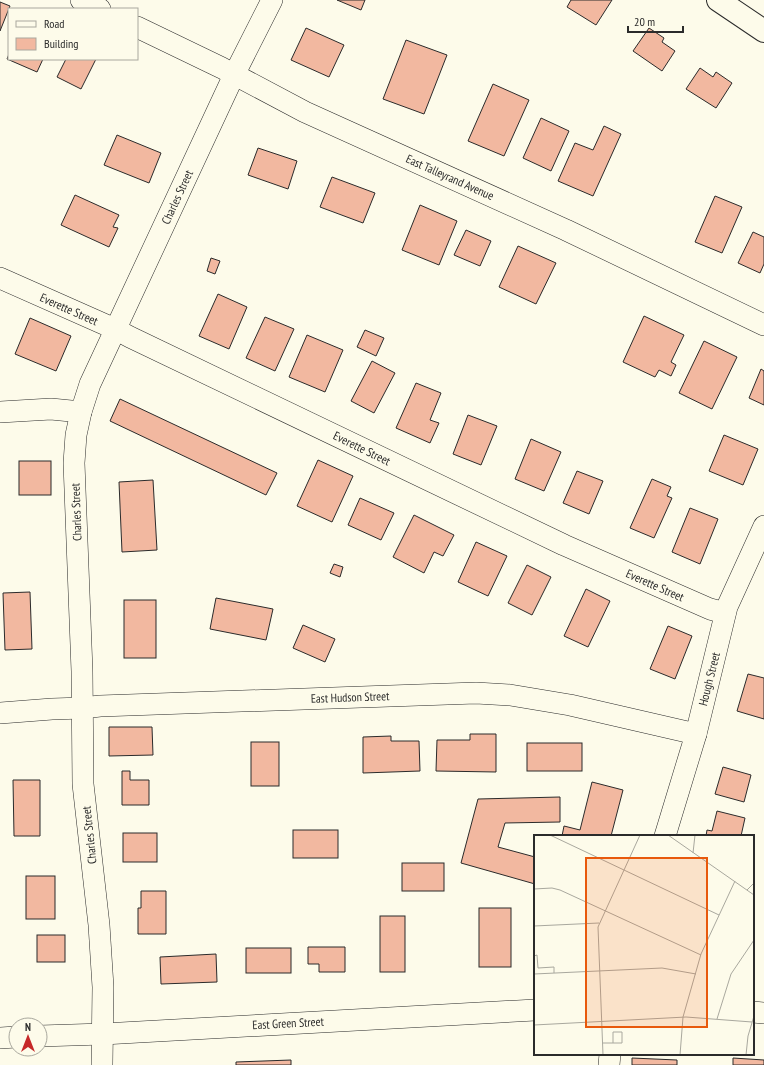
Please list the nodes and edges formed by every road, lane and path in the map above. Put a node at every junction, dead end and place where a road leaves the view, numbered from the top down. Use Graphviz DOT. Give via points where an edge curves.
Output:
graph roads {
  1 [pos="81,0"];
  2 [pos="272,0"];
  3 [pos="718,0"];
  4 [pos="98,8"];
  5 [pos="138,27"];
  6 [pos="764,31"];
  7 [pos="234,75"];
  8 [pos="0,278"];
  9 [pos="764,326"];
  10 [pos="115,329"];
  11 [pos="0,412"];
  12 [pos="81,412"];
  13 [pos="764,526"];
  14 [pos="725,613"];
  15 [pos="83,708"];
  16 [pos="0,713"];
  17 [pos="696,734"];
  18 [pos="665,835"];
  19 [pos="534,1010"];
  20 [pos="754,1012"];
  21 [pos="764,1013"];
  22 [pos="103,1034"];
  23 [pos="48,1036"];
  24 [pos="610,1055"];
  25 [pos="102,1065"];
  26 [pos="609,1065"];
  1 -- 4 [label="street"];
  2 -- 7 [label="street, Charles Street"];
  3 -- 6 [label="main road"];
  5 -- 7 [label="street, East Talleyrand Avenue"];
  7 -- 9 [label="street, East Talleyrand Avenue" via="305,112 566,230"];
  7 -- 10 [label="street, Charles Street"];
  8 -- 10 [label="street, Everette Street"];
  10 -- 12 [label="street, Charles Street" via="90,384"];
  10 -- 14 [label="street, Everette Street" via="564,545 710,609"];
  11 -- 12 [label="street" via="51,409"];
  12 -- 15 [label="street, Charles Street" via="74,463"];
  13 -- 14 [label="street, Hough Street"];
  14 -- 17 [label="street, Hough Street"];
  15 -- 16 [label="street, East Hudson Street"];
  15 -- 17 [label="street, East Hudson Street" via="476,693 510,695 570,705"];
  15 -- 22 [label="street, Charles Street" via="83,784 99,925"];
  17 -- 18 [label="street, Hough Street"];
  19 -- 22 [label="street, East Green Street"];
  20 -- 21 [label="street"];
  22 -- 23 [label="street, East Green Street"];
  22 -- 25 [label="street, Charles Street"];
  24 -- 26 [label="street"];
}
